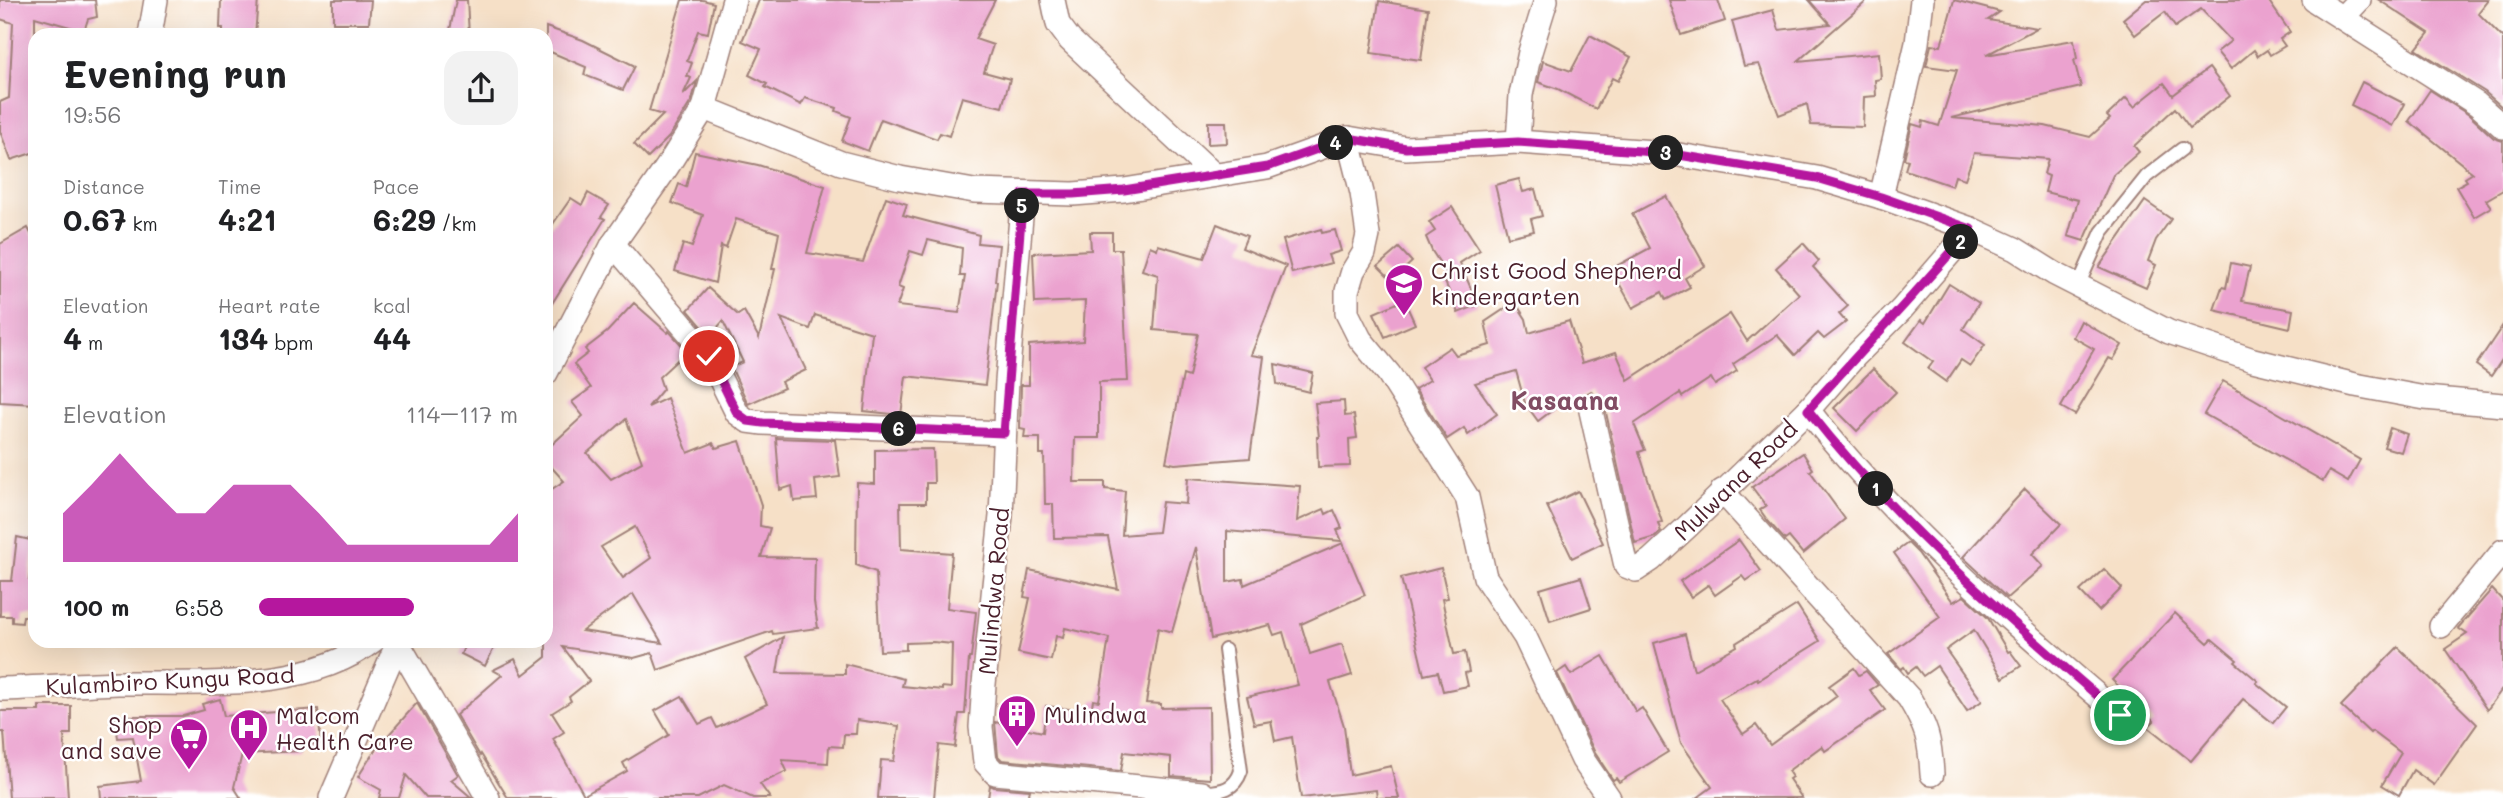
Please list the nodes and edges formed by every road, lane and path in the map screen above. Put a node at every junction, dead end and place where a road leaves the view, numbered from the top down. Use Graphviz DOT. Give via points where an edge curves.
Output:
graph roads {
  1 [pos="156,0"];
  2 [pos="734,0"];
  3 [pos="1053,0"];
  4 [pos="1546,0"];
  5 [pos="1922,0"];
  6 [pos="2314,0"];
  7 [pos="2359,0"];
  8 [pos="2343,17"];
  9 [pos="151,28"];
  10 [pos="704,108"];
  11 [pos="2503,127"];
  12 [pos="1348,138"];
  13 [pos="1518,142"];
  14 [pos="2182,149"];
  15 [pos="1214,175"];
  16 [pos="1023,194"];
  17 [pos="1881,197"];
  18 [pos="1971,229"];
  19 [pos="613,244"];
  20 [pos="2078,286"];
  21 [pos="553,360"];
  22 [pos="2503,405"];
  23 [pos="1808,410"];
  24 [pos="1591,411"];
  25 [pos="1004,433"];
  26 [pos="1723,491"];
  27 [pos="2503,551"];
  28 [pos="2441,626"];
  29 [pos="365,648"];
  30 [pos="395,648"];
  31 [pos="401,648"];
  32 [pos="1225,650"];
  33 [pos="0,689"];
  34 [pos="2120,715"];
  35 [pos="1932,774"];
  36 [pos="1203,796"];
  37 [pos="331,798"];
  38 [pos="488,798"];
  39 [pos="1609,798"];
  1 -- 9 [label="street"];
  2 -- 10 [label="street"];
  3 -- 15 [label="street" via="1058,24 1070,40"];
  4 -- 13 [label="street" via="1521,95"];
  5 -- 17 [label="street" via="1917,43"];
  6 -- 8 [label="street"];
  7 -- 8 [label="street"];
  8 -- 11 [label="street" via="2477,104"];
  10 -- 16 [label="street" via="841,163 974,191"];
  10 -- 19 [label="street"];
  12 -- 13 [label="street" via="1406,148"];
  12 -- 15 [label="street" via="1267,167"];
  12 -- 39 [label="street" via="1368,235 1347,291 1347,313 1467,497 1485,577 1525,637 1583,760"];
  13 -- 17 [label="street" via="1667,153 1817,178"];
  14 -- 20 [label="lane" via="2147,176 2102,232"];
  15 -- 16 [label="street" via="1124,190"];
  16 -- 25 [label="street, Mulindwa Road"];
  17 -- 18 [label="street"];
  18 -- 20 [label="street"];
  18 -- 23 [label="street, Mulwana Road"];
  19 -- 21 [label="street"];
  19 -- 25 [label="street" via="709,356 737,413 748,421"];
  20 -- 22 [label="street" via="2169,332 2253,360 2425,398"];
  23 -- 26 [label="street, Mulwana Road"];
  23 -- 34 [label="street" via="1862,475 1943,559"];
  24 -- 26 [label="street, Mulwana Road" via="1616,531 1626,566 1632,570 1651,561"];
  25 -- 36 [label="street, Mulindwa Road" via="1001,516 984,684 981,741 985,762 995,773"];
  26 -- 35 [label="street" via="1909,698 1926,726"];
  27 -- 28 [label="street"];
  29 -- 33 [label="street, Kulambiro Kungu Road" via="314,671 253,680"];
  30 -- 37 [label="street"];
  31 -- 38 [label="street"];
  32 -- 36 [label="lane" via="1241,771 1232,787"];
}
